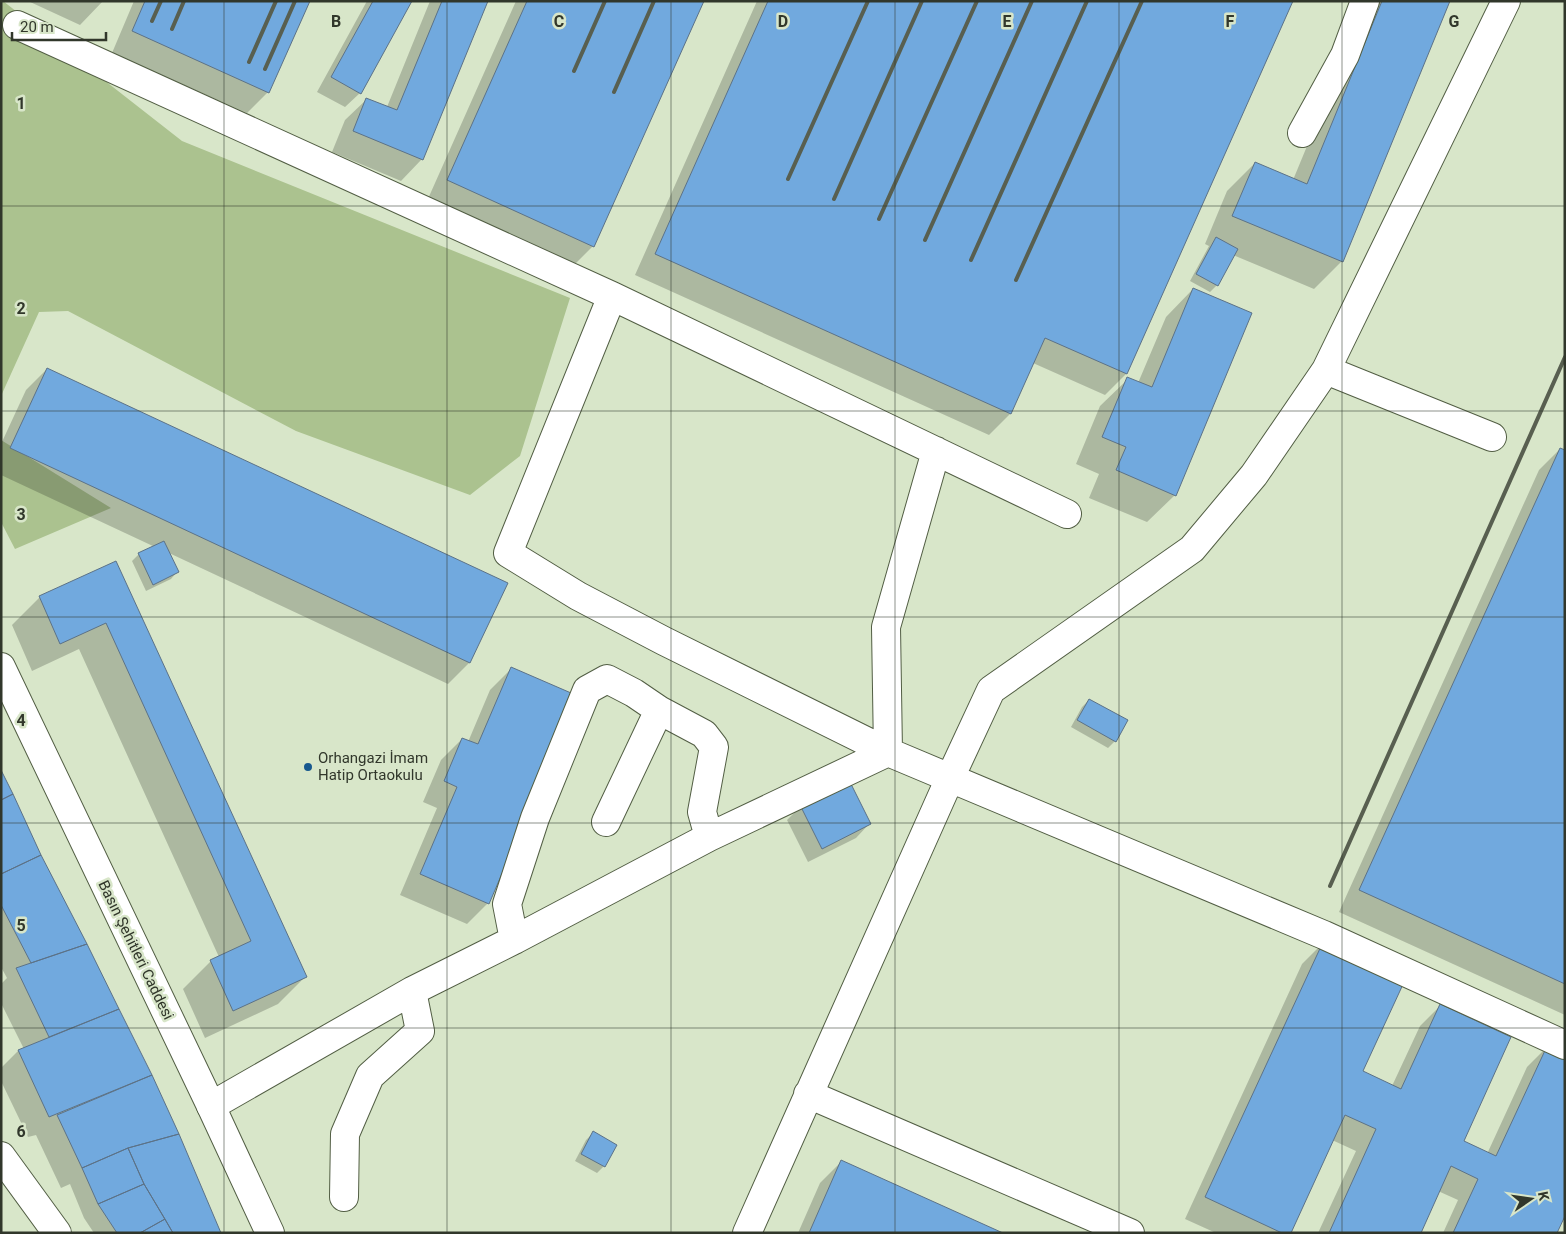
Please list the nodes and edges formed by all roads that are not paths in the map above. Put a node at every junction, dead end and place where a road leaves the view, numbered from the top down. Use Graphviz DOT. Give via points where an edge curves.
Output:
graph roads {
  1 [pos="1365,1"];
  2 [pos="1506,1"];
  3 [pos="18,25"];
  4 [pos="1302,133"];
  5 [pos="612,296"];
  6 [pos="1326,370"];
  7 [pos="1492,437"];
  8 [pos="936,451"];
  9 [pos="1067,514"];
  10 [pos="1,667"];
  11 [pos="658,710"];
  12 [pos="888,752"];
  13 [pos="950,778"];
  14 [pos="606,822"];
  15 [pos="709,837"];
  16 [pos="514,940"];
  17 [pos="412,991"];
  18 [pos="1565,1045"];
  19 [pos="808,1094"];
  20 [pos="211,1106"];
  21 [pos="1,1156"];
  22 [pos="344,1197"];
  23 [pos="266,1228"];
  24 [pos="56,1233"];
  25 [pos="747,1233"];
  26 [pos="1130,1233"];
  1 -- 4 [label="main road" via="1345,55"];
  2 -- 6 [label="main road"];
  3 -- 5 [label="main road"];
  5 -- 8 [label="main road"];
  5 -- 12 [label="main road" via="508,553 578,596"];
  6 -- 7 [label="main road"];
  6 -- 13 [label="main road" via="1254,474 1192,549 991,690"];
  8 -- 9 [label="main road"];
  8 -- 12 [label="main road" via="886,627"];
  10 -- 20 [label="main road, Basın Şehitleri Caddesi"];
  11 -- 14 [label="main road"];
  11 -- 15 [label="main road" via="704,734 714,747 702,812"];
  11 -- 16 [label="main road" via="634,692 606,679 587,690 535,818 507,904"];
  12 -- 13 [label="main road"];
  12 -- 15 [label="main road"];
  13 -- 18 [label="main road" via="1324,936"];
  13 -- 19 [label="main road"];
  15 -- 16 [label="main road"];
  16 -- 17 [label="main road"];
  17 -- 20 [label="main road"];
  17 -- 22 [label="main road" via="420,1031 370,1076 345,1134"];
  19 -- 25 [label="main road"];
  19 -- 26 [label="main road"];
  20 -- 23 [label="main road, Basın Şehitleri Caddesi"];
  21 -- 24 [label="main road"];
}
